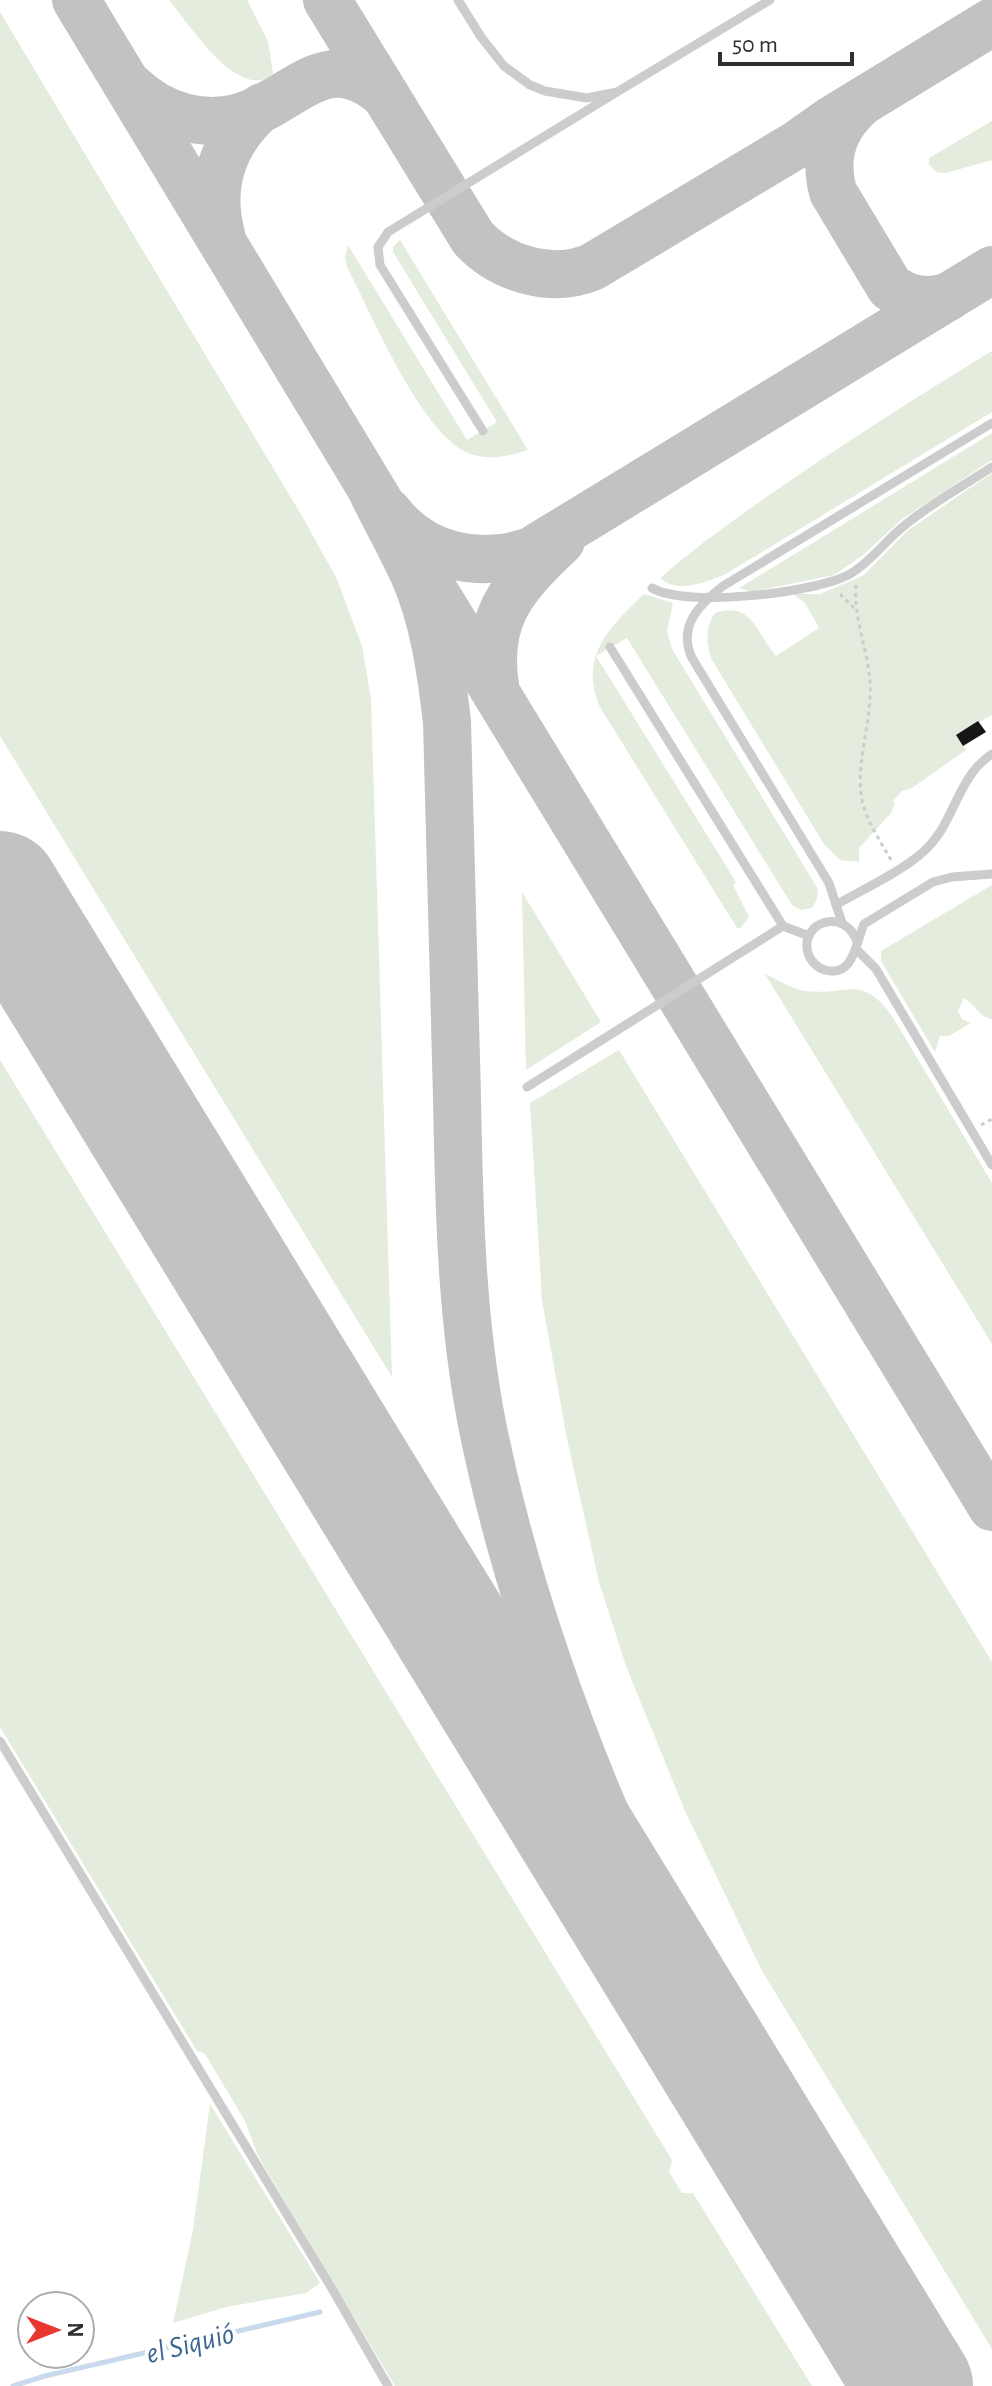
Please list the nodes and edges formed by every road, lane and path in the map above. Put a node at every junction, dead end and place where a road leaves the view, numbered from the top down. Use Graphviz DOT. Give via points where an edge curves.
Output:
graph roads {
  1 [pos="458,0"];
  2 [pos="770,0"];
  3 [pos="617,92"];
  4 [pos="992,423"];
  5 [pos="483,431"];
  6 [pos="992,467"];
  7 [pos="865,563"];
  8 [pos="652,588"];
  9 [pos="710,597"];
  10 [pos="610,647"];
  11 [pos="992,754"];
  12 [pos="895,870"];
  13 [pos="992,874"];
  14 [pos="836,905"];
  15 [pos="842,923"];
  16 [pos="783,926"];
  17 [pos="809,936"];
  18 [pos="857,946"];
  19 [pos="527,1087"];
  20 [pos="992,1165"];
  21 [pos="0,1741"];
  22 [pos="388,2386"];
  1 -- 3 [label="lane" via="504,66 530,85 573,97"];
  2 -- 3 [label="lane"];
  3 -- 5 [label="lane" via="388,232 378,247 380,265"];
  4 -- 9 [label="lane"];
  6 -- 7 [label="lane" via="903,526"];
  7 -- 9 [label="lane" via="843,578 811,587"];
  7 -- 12 [label="path" via="855,598 871,693 861,796"];
  8 -- 9 [label="lane"];
  9 -- 14 [label="lane" via="690,622 688,650 829,883"];
  10 -- 16 [label="lane"];
  11 -- 12 [label="lane" via="971,773 933,843"];
  12 -- 14 [label="lane"];
  13 -- 18 [label="lane" via="933,882 864,924"];
  14 -- 15 [label="lane"];
  15 -- 17 [label="lane" via="819,924"];
  15 -- 18 [label="lane"];
  16 -- 17 [label="lane"];
  16 -- 19 [label="lane"];
  17 -- 18 [label="lane" via="811,960 825,970 848,965"];
  18 -- 20 [label="lane" via="876,969"];
  21 -- 22 [label="lane"];
}
